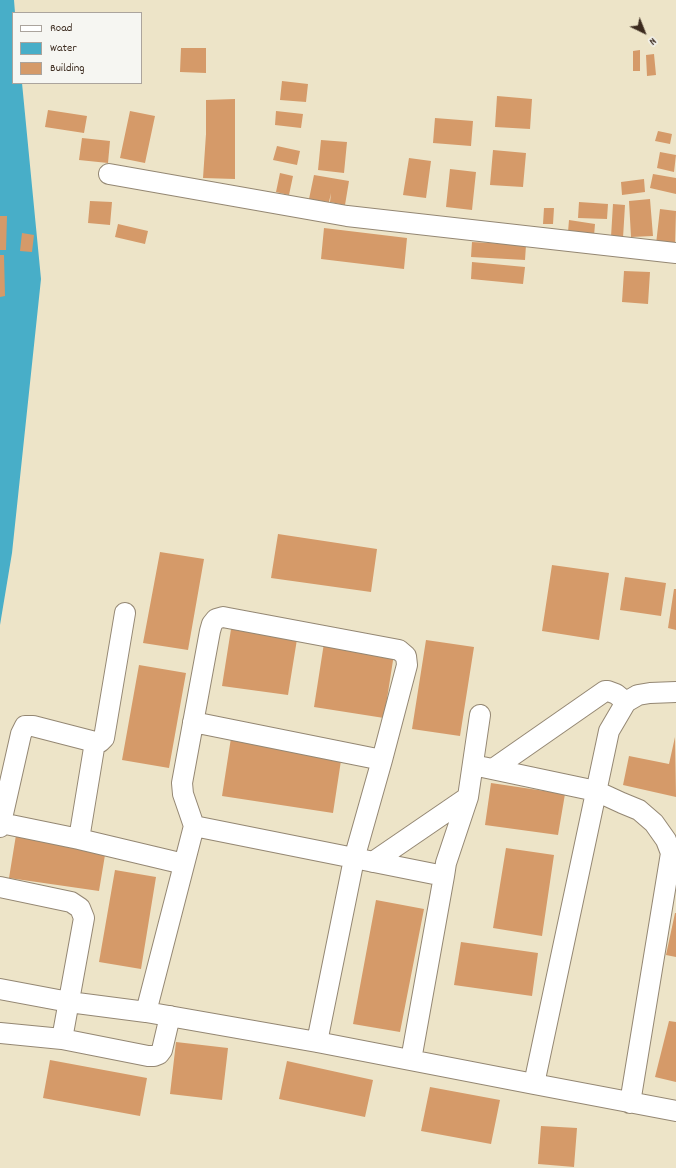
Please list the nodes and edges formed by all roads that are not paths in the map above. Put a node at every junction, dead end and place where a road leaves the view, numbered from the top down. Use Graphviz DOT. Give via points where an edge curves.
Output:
graph roads {
  1 [pos="109,174"];
  2 [pos="676,253"];
  3 [pos="125,612"];
  4 [pos="676,692"];
  5 [pos="626,702"];
  6 [pos="480,715"];
  7 [pos="193,722"];
  8 [pos="95,742"];
  9 [pos="382,760"];
  10 [pos="473,765"];
  11 [pos="493,769"];
  12 [pos="596,791"];
  13 [pos="468,797"];
  14 [pos="0,825"];
  15 [pos="194,826"];
  16 [pos="79,839"];
  17 [pos="674,855"];
  18 [pos="354,859"];
  19 [pos="373,862"];
  20 [pos="184,864"];
  21 [pos="444,876"];
  22 [pos="0,887"];
  23 [pos="0,988"];
  24 [pos="69,1002"];
  25 [pos="146,1012"];
  26 [pos="170,1016"];
  27 [pos="0,1033"];
  28 [pos="62,1039"];
  29 [pos="317,1042"];
  30 [pos="411,1060"];
  31 [pos="534,1084"];
  32 [pos="630,1102"];
  33 [pos="676,1111"];
  1 -- 2 [label="lane" via="347,216"];
  3 -- 8 [label="lane" via="105,731 101,741"];
  4 -- 5 [label="lane" via="638,695"];
  5 -- 11 [label="lane" via="616,694 605,691"];
  5 -- 12 [label="lane" via="609,731"];
  6 -- 10 [label="lane"];
  7 -- 9 [label="lane"];
  7 -- 9 [label="lane" via="210,631 216,619 223,617 399,650 406,656 406,665"];
  7 -- 15 [label="lane" via="182,783"];
  8 -- 14 [label="lane" via="25,726"];
  8 -- 16 [label="lane"];
  9 -- 18 [label="lane"];
  10 -- 11 [label="lane"];
  10 -- 13 [label="lane"];
  11 -- 12 [label="lane"];
  12 -- 17 [label="lane" via="639,810 654,823"];
  12 -- 31 [label="lane"];
  13 -- 19 [label="lane"];
  13 -- 21 [label="lane"];
  14 -- 16 [label="lane"];
  15 -- 18 [label="lane"];
  15 -- 20 [label="lane"];
  16 -- 20 [label="lane"];
  17 -- 32 [label="lane"];
  18 -- 19 [label="lane"];
  18 -- 29 [label="lane"];
  19 -- 21 [label="lane"];
  20 -- 25 [label="lane"];
  21 -- 30 [label="lane"];
  22 -- 24 [label="lane" via="71,902 80,908 84,918"];
  23 -- 24 [label="lane"];
  24 -- 25 [label="lane"];
  24 -- 28 [label="lane"];
  25 -- 26 [label="lane"];
  26 -- 28 [label="lane" via="162,1050 154,1056"];
  26 -- 29 [label="lane"];
  27 -- 28 [label="lane"];
  29 -- 30 [label="lane"];
  30 -- 31 [label="lane"];
  31 -- 32 [label="lane"];
  32 -- 33 [label="lane"];
}
